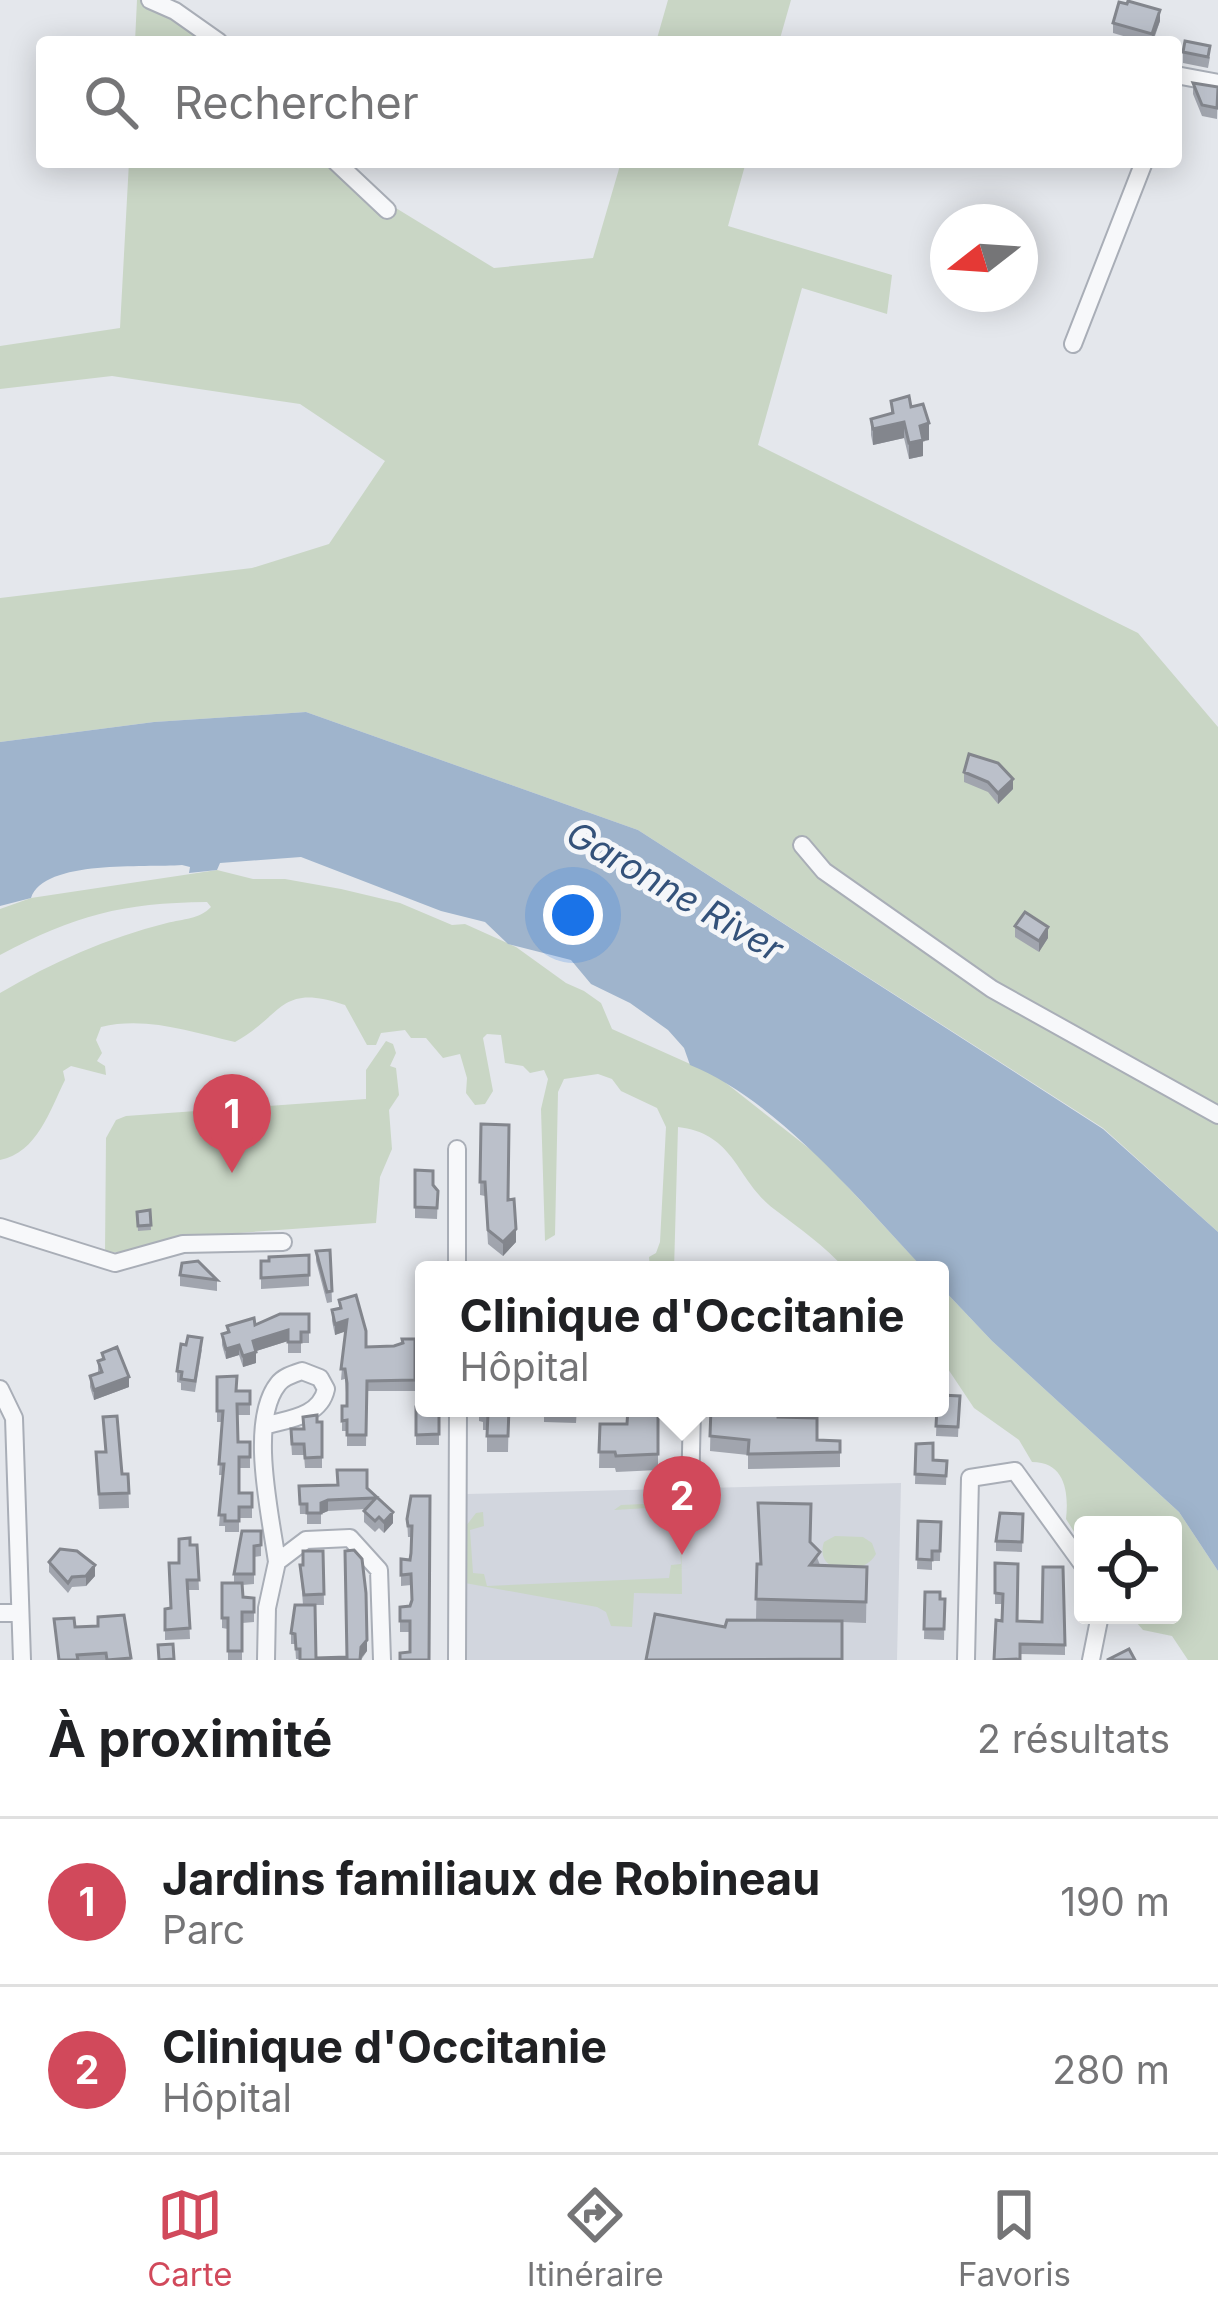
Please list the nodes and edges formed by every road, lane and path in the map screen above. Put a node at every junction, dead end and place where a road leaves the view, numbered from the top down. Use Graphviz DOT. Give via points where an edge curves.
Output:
graph roads {
  1 [pos="150,0"];
  2 [pos="211,36"];
  3 [pos="1182,76"];
  4 [pos="1218,83"];
  5 [pos="342,168"];
  6 [pos="1142,168"];
  7 [pos="387,210"];
  8 [pos="1072,344"];
  9 [pos="802,845"];
  10 [pos="1218,1115"];
  11 [pos="457,1149"];
  12 [pos="0,1227"];
  13 [pos="283,1242"];
  14 [pos="458,1261"];
  15 [pos="0,1389"];
  16 [pos="458,1417"];
  17 [pos="692,1417"];
  18 [pos="264,1426"];
  19 [pos="690,1496"];
  20 [pos="1074,1552"];
  21 [pos="277,1562"];
  22 [pos="9,1613"];
  23 [pos="1098,1624"];
  24 [pos="22,1660"];
  25 [pos="266,1660"];
  26 [pos="382,1660"];
  27 [pos="458,1660"];
  28 [pos="966,1660"];
  29 [pos="1091,1660"];
  1 -- 2 [label="street"];
  3 -- 4 [label="street"];
  5 -- 7 [label="street"];
  6 -- 8 [label="street"];
  9 -- 10 [label="street" via="824,871 992,988"];
  11 -- 14 [label="street"];
  12 -- 13 [label="street" via="115,1263 183,1244"];
  15 -- 22 [label="street" via="14,1418"];
  16 -- 27 [label="street"];
  17 -- 19 [label="street"];
  18 -- 21 [label="street"];
  20 -- 28 [label="street" via="1015,1471 970,1478"];
  21 -- 25 [label="street"];
  21 -- 26 [label="street" via="306,1540 350,1538 379,1570"];
  22 -- 24 [label="street"];
  23 -- 29 [label="street"];
}
